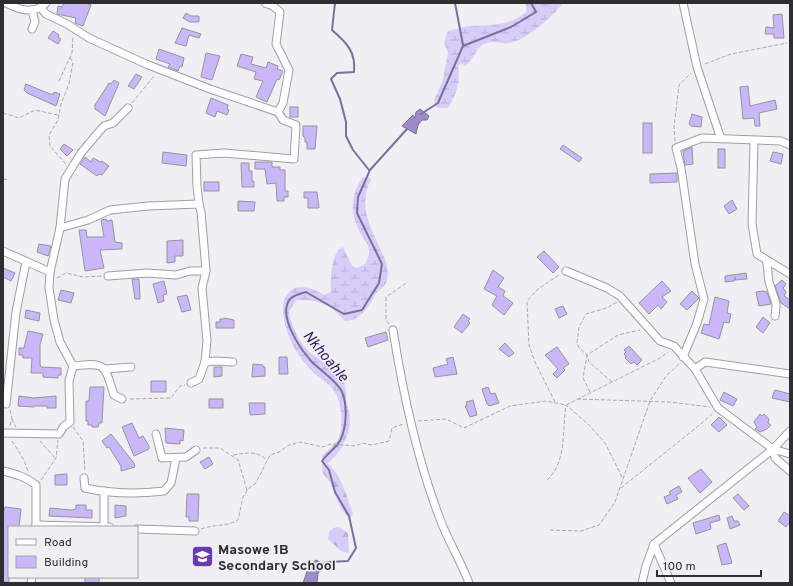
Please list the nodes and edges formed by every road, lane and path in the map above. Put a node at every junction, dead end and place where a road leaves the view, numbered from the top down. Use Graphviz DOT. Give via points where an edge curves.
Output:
graph roads {
  1 [pos="6,3"];
  2 [pos="265,3"];
  3 [pos="683,3"];
  4 [pos="43,5"];
  5 [pos="32,10"];
  6 [pos="32,29"];
  7 [pos="75,30"];
  8 [pos="787,43"];
  9 [pos="70,58"];
  10 [pos="697,67"];
  11 [pos="160,70"];
  12 [pos="59,81"];
  13 [pos="128,108"];
  14 [pos="278,112"];
  15 [pos="3,113"];
  16 [pos="59,115"];
  17 [pos="721,139"];
  18 [pos="754,141"];
  19 [pos="790,145"];
  20 [pos="676,148"];
  21 [pos="72,169"];
  22 [pos="3,178"];
  23 [pos="8,180"];
  24 [pos="198,204"];
  25 [pos="60,228"];
  26 [pos="3,251"];
  27 [pos="766,260"];
  28 [pos="26,262"];
  29 [pos="206,271"];
  30 [pos="566,271"];
  31 [pos="50,272"];
  32 [pos="790,274"];
  33 [pos="108,276"];
  34 [pos="49,280"];
  35 [pos="408,282"];
  36 [pos="621,297"];
  37 [pos="775,316"];
  38 [pos="648,327"];
  39 [pos="393,330"];
  40 [pos="674,346"];
  41 [pos="587,355"];
  42 [pos="683,357"];
  43 [pos="205,362"];
  44 [pos="233,362"];
  45 [pos="73,366"];
  46 [pos="131,367"];
  47 [pos="106,369"];
  48 [pos="695,369"];
  49 [pos="790,374"];
  50 [pos="612,382"];
  51 [pos="191,383"];
  52 [pos="590,393"];
  53 [pos="122,399"];
  54 [pos="577,399"];
  55 [pos="650,400"];
  56 [pos="555,403"];
  57 [pos="6,404"];
  58 [pos="566,405"];
  59 [pos="718,408"];
  60 [pos="70,422"];
  61 [pos="410,422"];
  62 [pos="790,431"];
  63 [pos="6,434"];
  64 [pos="59,434"];
  65 [pos="156,434"];
  66 [pos="40,441"];
  67 [pos="773,449"];
  68 [pos="196,450"];
  69 [pos="790,454"];
  70 [pos="233,456"];
  71 [pos="56,458"];
  72 [pos="176,458"];
  73 [pos="267,461"];
  74 [pos="790,470"];
  75 [pos="3,471"];
  76 [pos="84,478"];
  77 [pos="623,479"];
  78 [pos="29,480"];
  79 [pos="547,480"];
  80 [pos="36,486"];
  81 [pos="620,489"];
  82 [pos="247,490"];
  83 [pos="104,491"];
  84 [pos="36,526"];
  85 [pos="107,526"];
  86 [pos="138,529"];
  87 [pos="550,530"];
  88 [pos="195,531"];
  89 [pos="654,544"];
  90 [pos="469,583"];
  91 [pos="642,583"];
  92 [pos="671,583"];
  1 -- 5 [label="street" via="16,9"];
  2 -- 14 [label="street" via="280,12 276,44 289,70 283,103"];
  3 -- 10 [label="street"];
  4 -- 5 [label="street"];
  4 -- 7 [label="street" via="46,14"];
  5 -- 6 [label="street" via="35,22"];
  7 -- 9 [label="path"];
  7 -- 11 [label="street"];
  8 -- 10 [label="path" via="731,54"];
  9 -- 12 [label="path"];
  9 -- 16 [label="path" via="73,62 69,84"];
  10 -- 17 [label="street"];
  10 -- 20 [label="path" via="679,85 674,127"];
  11 -- 13 [label="path"];
  11 -- 14 [label="street"];
  13 -- 21 [label="street" via="113,123 104,126 81,153"];
  14 -- 24 [label="street" via="283,120 296,125 294,159 224,153 196,155"];
  15 -- 16 [label="path" via="19,118 35,110"];
  16 -- 21 [label="path" via="49,136 50,146"];
  17 -- 18 [label="street"];
  17 -- 20 [label="street" via="702,138"];
  18 -- 19 [label="street" via="781,141"];
  18 -- 27 [label="street" via="752,224 757,254"];
  20 -- 42 [label="street" via="694,264 704,299"];
  21 -- 25 [label="street" via="65,179"];
  22 -- 23 [label="path"];
  24 -- 25 [label="street" via="110,210"];
  24 -- 29 [label="street" via="202,212"];
  25 -- 31 [label="street"];
  26 -- 28 [label="street"];
  27 -- 32 [label="street"];
  27 -- 37 [label="street" via="769,284 777,304"];
  28 -- 31 [label="street"];
  28 -- 57 [label="street" via="16,312"];
  29 -- 33 [label="street" via="190,271 176,275 147,273"];
  29 -- 43 [label="street" via="202,288 207,341"];
  30 -- 36 [label="street" via="607,288"];
  30 -- 56 [label="path" via="538,289 527,301 529,344"];
  31 -- 34 [label="street"];
  33 -- 34 [label="path" via="83,278 66,273"];
  34 -- 45 [label="street" via="54,320 60,342"];
  35 -- 39 [label="path" via="386,297 386,320"];
  36 -- 38 [label="street"];
  36 -- 41 [label="path" via="616,304 586,314 579,328 577,343"];
  38 -- 40 [label="street" via="660,341"];
  38 -- 41 [label="path" via="618,335"];
  39 -- 61 [label="street"];
  40 -- 42 [label="street"];
  40 -- 50 [label="path" via="660,358"];
  41 -- 50 [label="path" via="589,362"];
  41 -- 52 [label="path" via="583,378"];
  42 -- 48 [label="street"];
  42 -- 55 [label="path"];
  43 -- 44 [label="street"];
  43 -- 51 [label="street" via="199,379"];
  45 -- 47 [label="street" via="101,365"];
  45 -- 60 [label="street" via="69,381"];
  46 -- 47 [label="street"];
  47 -- 53 [label="street" via="114,395"];
  48 -- 49 [label="street" via="705,362"];
  48 -- 59 [label="street"];
  50 -- 52 [label="path"];
  51 -- 53 [label="path" via="180,386 171,398"];
  52 -- 54 [label="path"];
  54 -- 55 [label="path"];
  54 -- 58 [label="path"];
  55 -- 59 [label="path"];
  55 -- 77 [label="path"];
  56 -- 58 [label="path"];
  56 -- 61 [label="path" via="546,401 510,406 464,428 446,419"];
  57 -- 63 [label="path" via="12,418"];
  58 -- 77 [label="path" via="605,443"];
  58 -- 79 [label="path" via="561,459 555,473"];
  59 -- 67 [label="street"];
  59 -- 81 [label="path"];
  60 -- 64 [label="street"];
  60 -- 76 [label="path" via="83,441"];
  61 -- 73 [label="path" via="392,428 389,441 372,445 331,444 323,447 300,442 270,455"];
  61 -- 90 [label="street" via="440,520"];
  62 -- 67 [label="street"];
  63 -- 64 [label="street"];
  63 -- 78 [label="path" via="24,460"];
  64 -- 71 [label="path"];
  65 -- 72 [label="street" via="162,458"];
  66 -- 71 [label="path"];
  67 -- 69 [label="street"];
  67 -- 74 [label="street" via="775,458"];
  67 -- 89 [label="street"];
  68 -- 70 [label="path" via="213,447"];
  68 -- 72 [label="street" via="186,457"];
  70 -- 73 [label="path" via="252,452 263,456"];
  70 -- 82 [label="path" via="238,460"];
  71 -- 80 [label="path" via="46,476"];
  72 -- 83 [label="street" via="171,483 164,491 137,494"];
  73 -- 82 [label="path" via="256,483"];
  75 -- 78 [label="street"];
  76 -- 83 [label="street" via="85,488"];
  77 -- 81 [label="path"];
  78 -- 80 [label="street"];
  80 -- 84 [label="street"];
  81 -- 87 [label="path" via="615,502 599,525 581,531"];
  82 -- 88 [label="path" via="238,520 232,524 208,526"];
  83 -- 85 [label="street"];
  86 -- 88 [label="street"];
  89 -- 91 [label="street"];
  89 -- 92 [label="street"];
}
